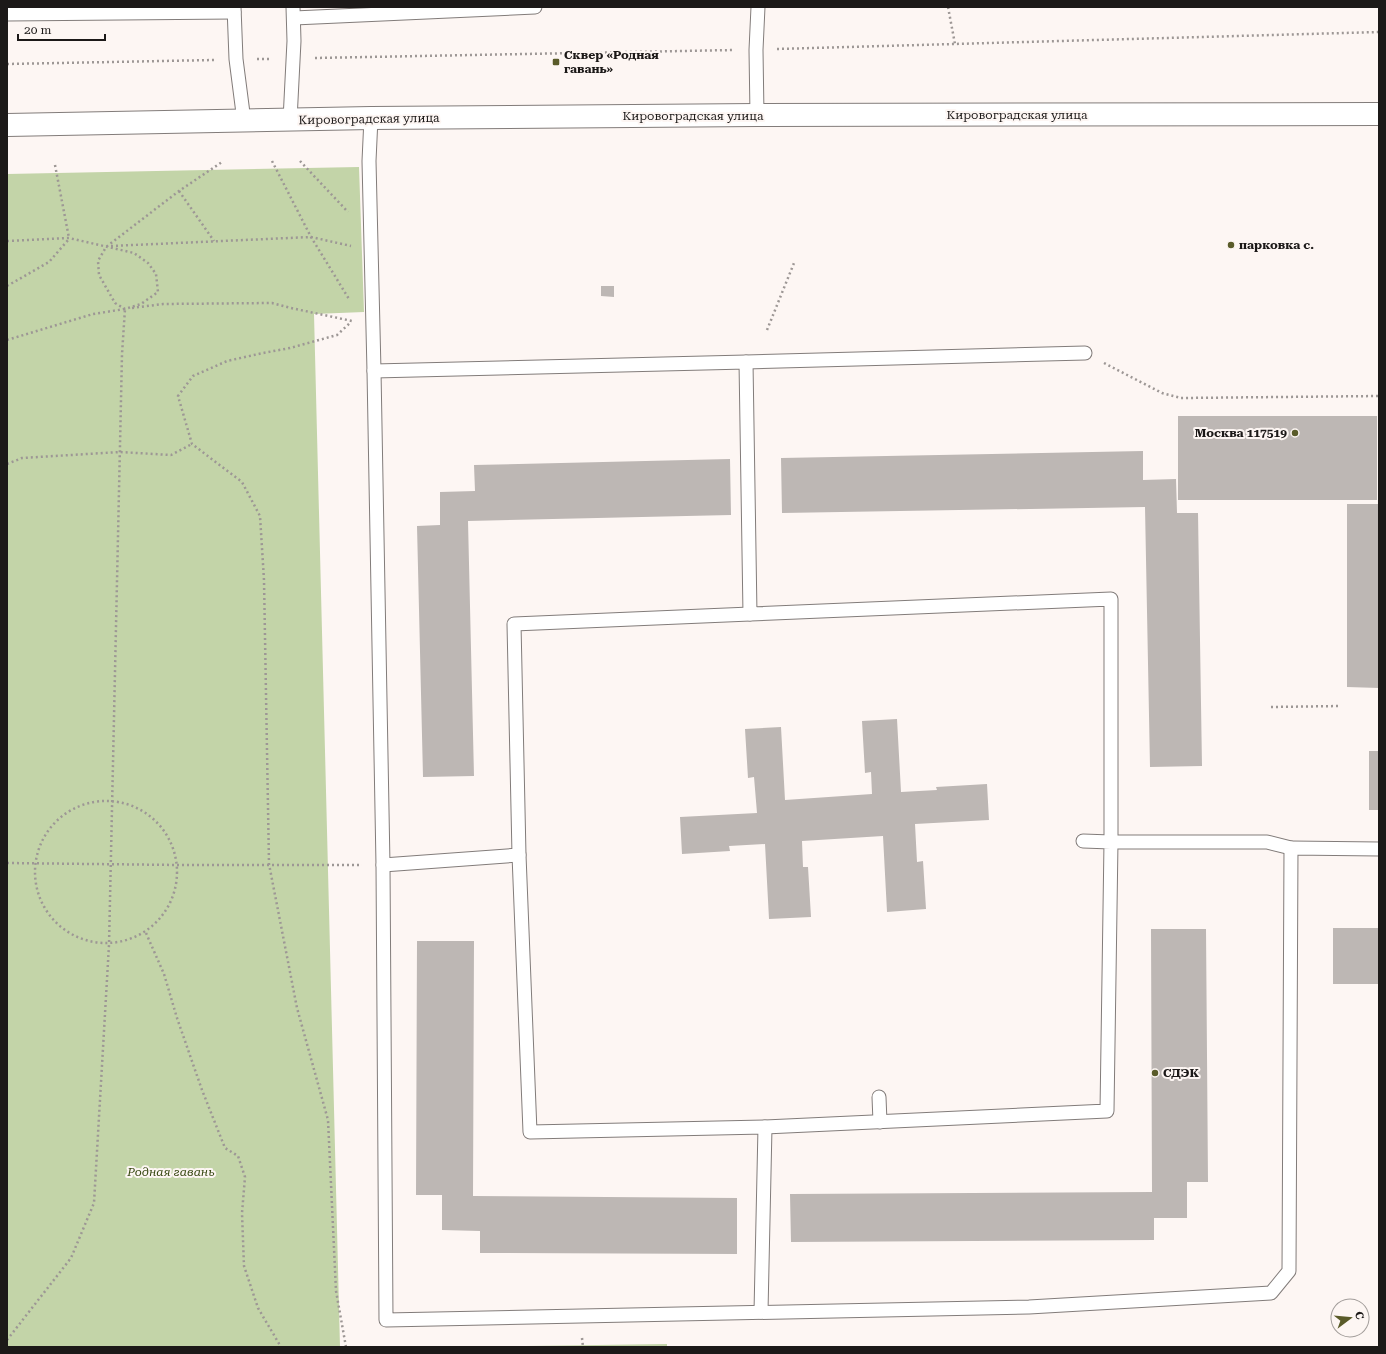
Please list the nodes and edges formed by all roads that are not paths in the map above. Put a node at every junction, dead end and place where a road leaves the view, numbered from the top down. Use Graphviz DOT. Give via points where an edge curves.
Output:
graph roads {
  1 [pos="535,7"];
  2 [pos="758,7"];
  3 [pos="234,9"];
  4 [pos="294,12"];
  5 [pos="7,14"];
  6 [pos="1379,114"];
  7 [pos="758,115"];
  8 [pos="371,118"];
  9 [pos="290,120"];
  10 [pos="244,121"];
  11 [pos="7,125"];
  12 [pos="1085,353"];
  13 [pos="746,362"];
  14 [pos="374,372"];
  15 [pos="750,614"];
  16 [pos="1083,841"];
  17 [pos="1110,842"];
  18 [pos="1292,848"];
  19 [pos="1379,849"];
  20 [pos="519,855"];
  21 [pos="383,865"];
  22 [pos="879,1097"];
  23 [pos="880,1122"];
  24 [pos="765,1128"];
  25 [pos="761,1312"];
  1 -- 4 [label="lane"];
  2 -- 7 [label="lane"];
  3 -- 5 [label="lane"];
  3 -- 10 [label="lane" via="236,59"];
  4 -- 9 [label="lane"];
  6 -- 7 [label="street, Кировоградская улица"];
  7 -- 8 [label="street, Кировоградская улица"];
  8 -- 9 [label="street, Кировоградская улица"];
  8 -- 14 [label="lane"];
  9 -- 10 [label="street, Кировоградская улица"];
  10 -- 11 [label="street, Кировоградская улица"];
  12 -- 13 [label="lane"];
  13 -- 14 [label="lane"];
  13 -- 15 [label="lane"];
  14 -- 21 [label="lane"];
  15 -- 17 [label="lane" via="1111,599"];
  15 -- 20 [label="lane" via="514,624"];
  16 -- 17 [label="lane"];
  17 -- 18 [label="lane" via="1267,842"];
  17 -- 23 [label="lane" via="1107,1111"];
  18 -- 19 [label="lane"];
  18 -- 25 [label="lane" via="1289,1271 1271,1293 1029,1306"];
  20 -- 21 [label="lane"];
  20 -- 24 [label="lane" via="530,1132"];
  21 -- 25 [label="lane" via="386,1320"];
  22 -- 23 [label="lane"];
  23 -- 24 [label="lane"];
  24 -- 25 [label="lane"];
}
